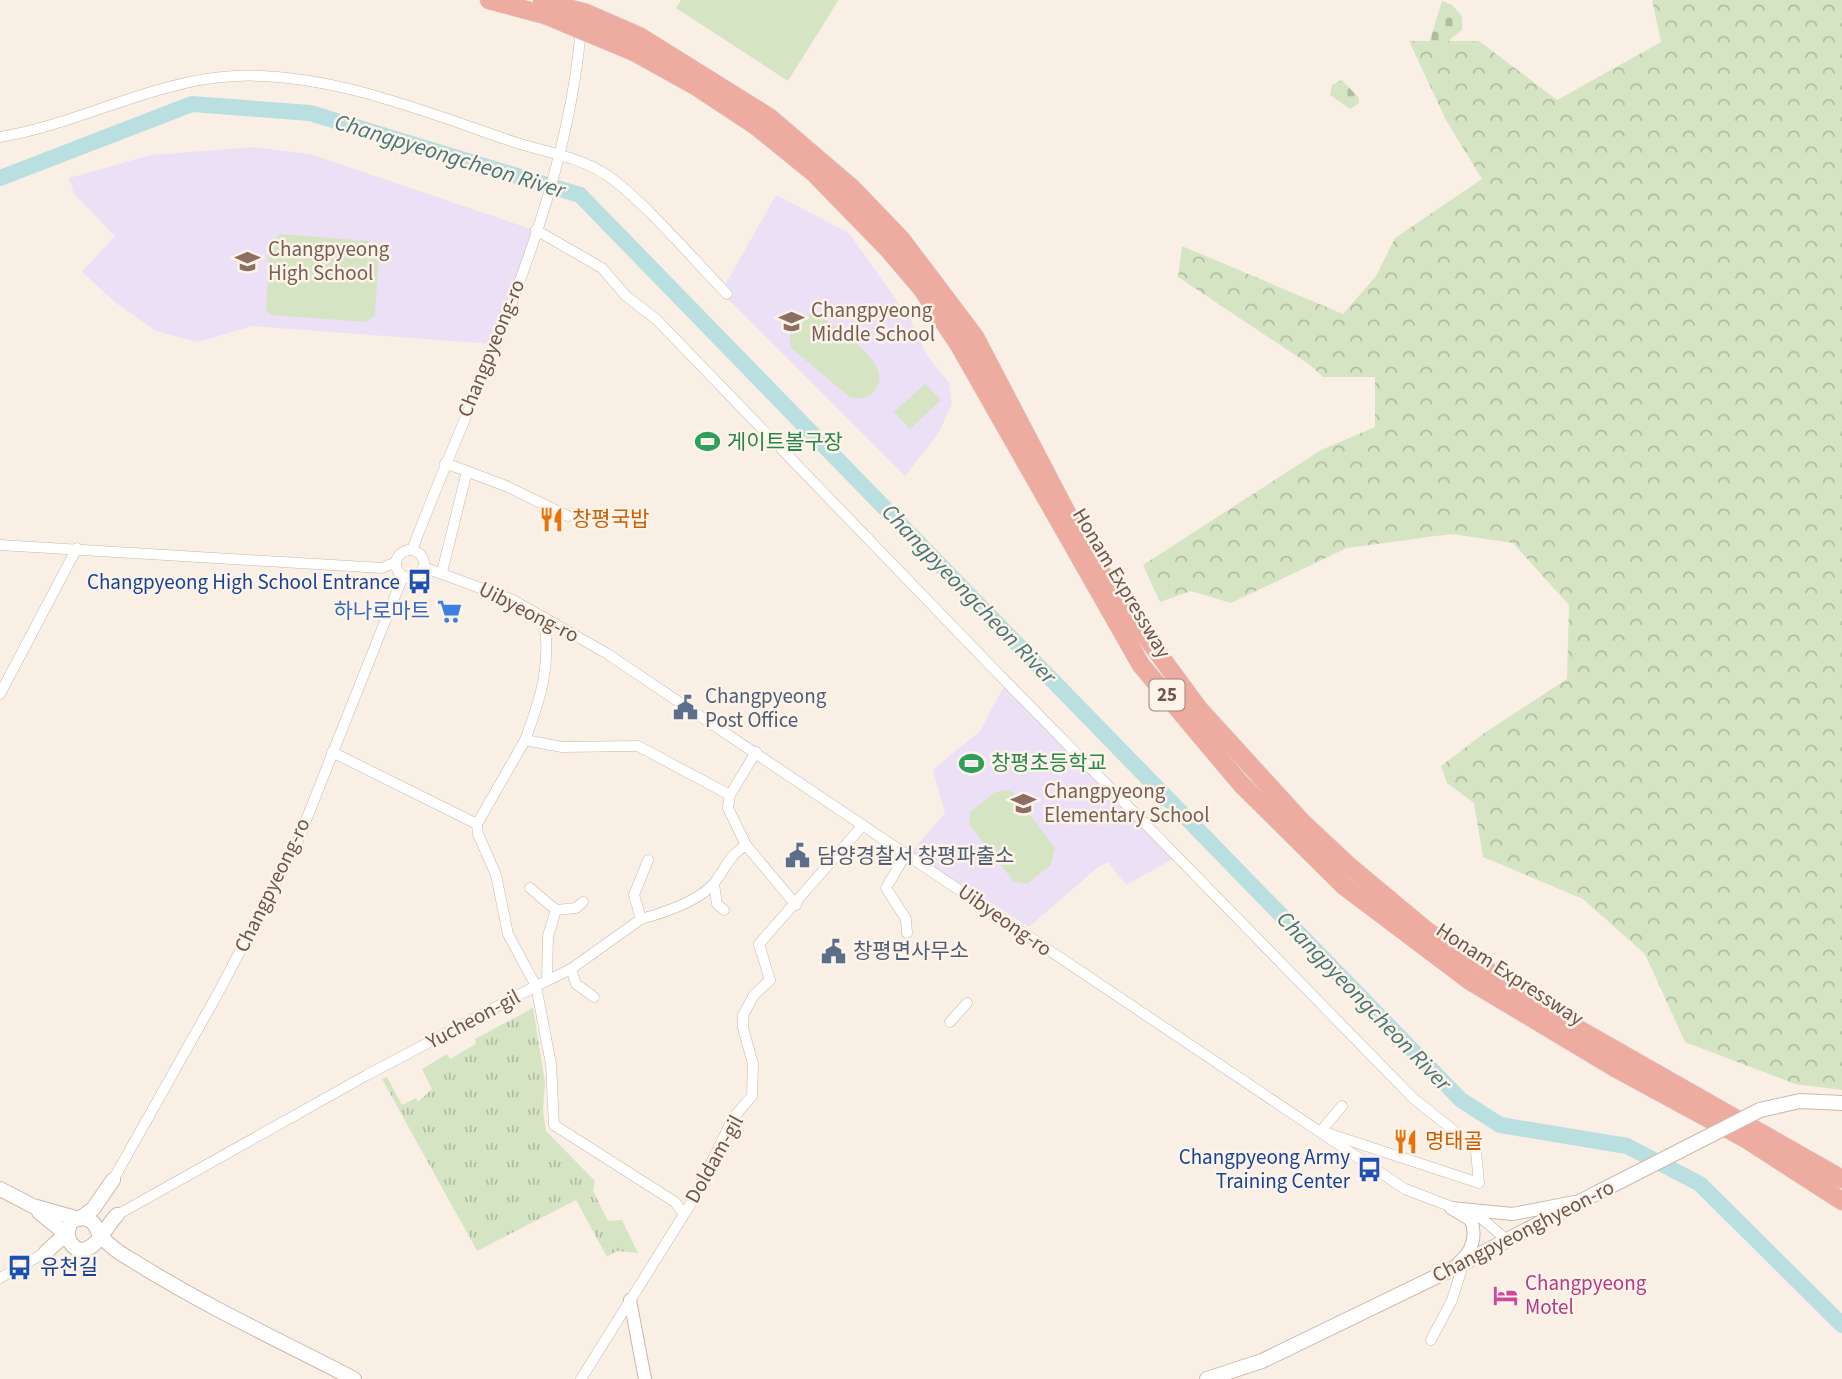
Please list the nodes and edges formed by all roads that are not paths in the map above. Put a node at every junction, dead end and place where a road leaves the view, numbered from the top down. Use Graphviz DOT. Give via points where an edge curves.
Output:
graph roads {
  1 [pos="489,0"];
  2 [pos="583,0"];
  3 [pos="543,5"];
  4 [pos="636,44"];
  5 [pos="0,137"];
  6 [pos="559,156"];
  7 [pos="537,226"];
  8 [pos="727,294"];
  9 [pos="445,463"];
  10 [pos="467,471"];
  11 [pos="568,516"];
  12 [pos="0,545"];
  13 [pos="77,548"];
  14 [pos="412,550"];
  15 [pos="396,562"];
  16 [pos="423,567"];
  17 [pos="442,572"];
  18 [pos="403,576"];
  19 [pos="544,617"];
  20 [pos="0,694"];
  21 [pos="525,740"];
  22 [pos="332,752"];
  23 [pos="756,752"];
  24 [pos="730,795"];
  25 [pos="477,824"];
  26 [pos="863,825"];
  27 [pos="746,845"];
  28 [pos="906,854"];
  29 [pos="648,860"];
  30 [pos="714,884"];
  31 [pos="530,888"];
  32 [pos="583,902"];
  33 [pos="796,905"];
  34 [pos="556,910"];
  35 [pos="723,910"];
  36 [pos="641,919"];
  37 [pos="907,933"];
  38 [pos="571,970"];
  39 [pos="547,980"];
  40 [pos="536,986"];
  41 [pos="594,997"];
  42 [pos="967,1003"];
  43 [pos="950,1022"];
  44 [pos="1842,1103"];
  45 [pos="1342,1105"];
  46 [pos="1321,1131"];
  47 [pos="1842,1179"];
  48 [pos="113,1180"];
  49 [pos="0,1189"];
  50 [pos="1590,1197"];
  51 [pos="1842,1201"];
  52 [pos="33,1206"];
  53 [pos="1451,1208"];
  54 [pos="683,1213"];
  55 [pos="117,1214"];
  56 [pos="79,1219"];
  57 [pos="97,1229"];
  58 [pos="66,1234"];
  59 [pos="1507,1240"];
  60 [pos="91,1248"];
  61 [pos="75,1249"];
  62 [pos="46,1252"];
  63 [pos="130,1259"];
  64 [pos="1464,1262"];
  65 [pos="1449,1270"];
  66 [pos="0,1279"];
  67 [pos="630,1300"];
  68 [pos="1431,1340"];
  69 [pos="354,1379"];
  70 [pos="581,1379"];
  71 [pos="645,1379"];
  72 [pos="1207,1379"];
  1 -- 3 [label="highway, Honam Expressway / 25"];
  2 -- 6 [label="street, Changpyeong-ro" via="578,59"];
  3 -- 4 [label="highway, Honam Expressway / 25, bridge"];
  4 -- 47 [label="highway, Honam Expressway / 25" via="769,117 852,188 901,239 975,337 1082,540 1122,604 1199,709 1311,831 1427,932 1566,1022"];
  4 -- 51 [label="highway, Honam Expressway / 25" via="756,126 846,204 922,289 959,345 1142,664 1241,784 1345,887 1470,981 1616,1069 1746,1139"];
  5 -- 6 [label="street" via="30,132 173,86 263,76 338,87 404,104"];
  6 -- 7 [label="street, Changpyeong-ro"];
  6 -- 8 [label="street" via="593,167 619,185"];
  7 -- 9 [label="street, Changpyeong-ro"];
  7 -- 46 [label="street" via="601,268 626,296 657,320 1413,1098 1468,1142 1476,1151 1479,1183"];
  9 -- 10 [label="street"];
  9 -- 14 [label="street, Changpyeong-ro"];
  10 -- 11 [label="street"];
  10 -- 17 [label="street"];
  12 -- 13 [label="street"];
  13 -- 15 [label="street" via="382,568"];
  13 -- 20 [label="street"];
  14 -- 15 [label="street" via="400,554"];
  14 -- 16 [label="street" via="421,556"];
  15 -- 18 [label="street"];
  16 -- 17 [label="street, Uibyeong-ro"];
  16 -- 18 [label="street" via="413,578"];
  17 -- 19 [label="street, Uibyeong-ro"];
  18 -- 22 [label="street, Changpyeong-ro"];
  19 -- 21 [label="street" via="548,646 544,692"];
  19 -- 23 [label="street, Uibyeong-ro"];
  21 -- 24 [label="street" via="562,747 638,746"];
  21 -- 25 [label="street"];
  22 -- 25 [label="street"];
  22 -- 48 [label="street, Changpyeong-ro" via="297,843"];
  23 -- 24 [label="street"];
  23 -- 26 [label="street, Uibyeong-ro"];
  24 -- 27 [label="street" via="728,808"];
  25 -- 40 [label="street, Yucheon-gil" via="496,875 508,934"];
  26 -- 28 [label="street, Uibyeong-ro"];
  26 -- 33 [label="street, Doldam-gil"];
  27 -- 30 [label="street" via="729,858"];
  27 -- 33 [label="street"];
  28 -- 37 [label="street" via="886,888 906,919"];
  28 -- 46 [label="street, Uibyeong-ro"];
  29 -- 36 [label="street" via="634,894"];
  30 -- 35 [label="street" via="717,904"];
  30 -- 36 [label="street"];
  31 -- 34 [label="street"];
  32 -- 34 [label="street" via="576,908"];
  33 -- 54 [label="street, Doldam-gil" via="759,944 770,980 754,995 743,1015 753,1064 752,1096 733,1118"];
  34 -- 39 [label="street" via="548,936"];
  36 -- 38 [label="street"];
  38 -- 39 [label="street"];
  38 -- 41 [label="street" via="576,984"];
  39 -- 40 [label="street"];
  40 -- 54 [label="street" via="551,1064 554,1125 675,1202"];
  40 -- 55 [label="street, Yucheon-gil"];
  42 -- 43 [label="street"];
  44 -- 50 [label="main road, Changpyeonghyeon-ro, bridge" via="1810,1100 1760,1110"];
  45 -- 46 [label="street"];
  46 -- 53 [label="street, Uibyeong-ro" via="1405,1189"];
  48 -- 52 [label="main road" via="75,1209"];
  48 -- 56 [label="main road" via="93,1209"];
  48 -- 57 [label="main road"];
  49 -- 52 [label="main road"];
  50 -- 53 [label="street" via="1513,1214"];
  50 -- 59 [label="main road, Changpyeonghyeon-ro"];
  52 -- 56 [label="main road"];
  52 -- 58 [label="main road"];
  52 -- 62 [label="main road" via="52,1232"];
  53 -- 59 [label="street, Uibyeong-ro" via="1489,1222"];
  53 -- 65 [label="street" via="1471,1220 1474,1232 1469,1253"];
  54 -- 67 [label="street"];
  55 -- 57 [label="main road"];
  55 -- 63 [label="main road" via="115,1235"];
  56 -- 57 [label="main road" via="88,1219"];
  56 -- 58 [label="main road" via="70,1224"];
  57 -- 60 [label="main road"];
  57 -- 63 [label="main road"];
  58 -- 61 [label="main road"];
  58 -- 62 [label="main road"];
  59 -- 64 [label="main road, Changpyeonghyeon-ro"];
  60 -- 61 [label="main road"];
  60 -- 63 [label="main road"];
  61 -- 62 [label="main road"];
  62 -- 66 [label="street"];
  63 -- 69 [label="main road"];
  64 -- 65 [label="main road, Changpyeonghyeon-ro"];
  64 -- 68 [label="street" via="1452,1300"];
  65 -- 72 [label="main road, Changpyeonghyeon-ro" via="1262,1361"];
  67 -- 70 [label="street"];
  67 -- 71 [label="street"];
}
